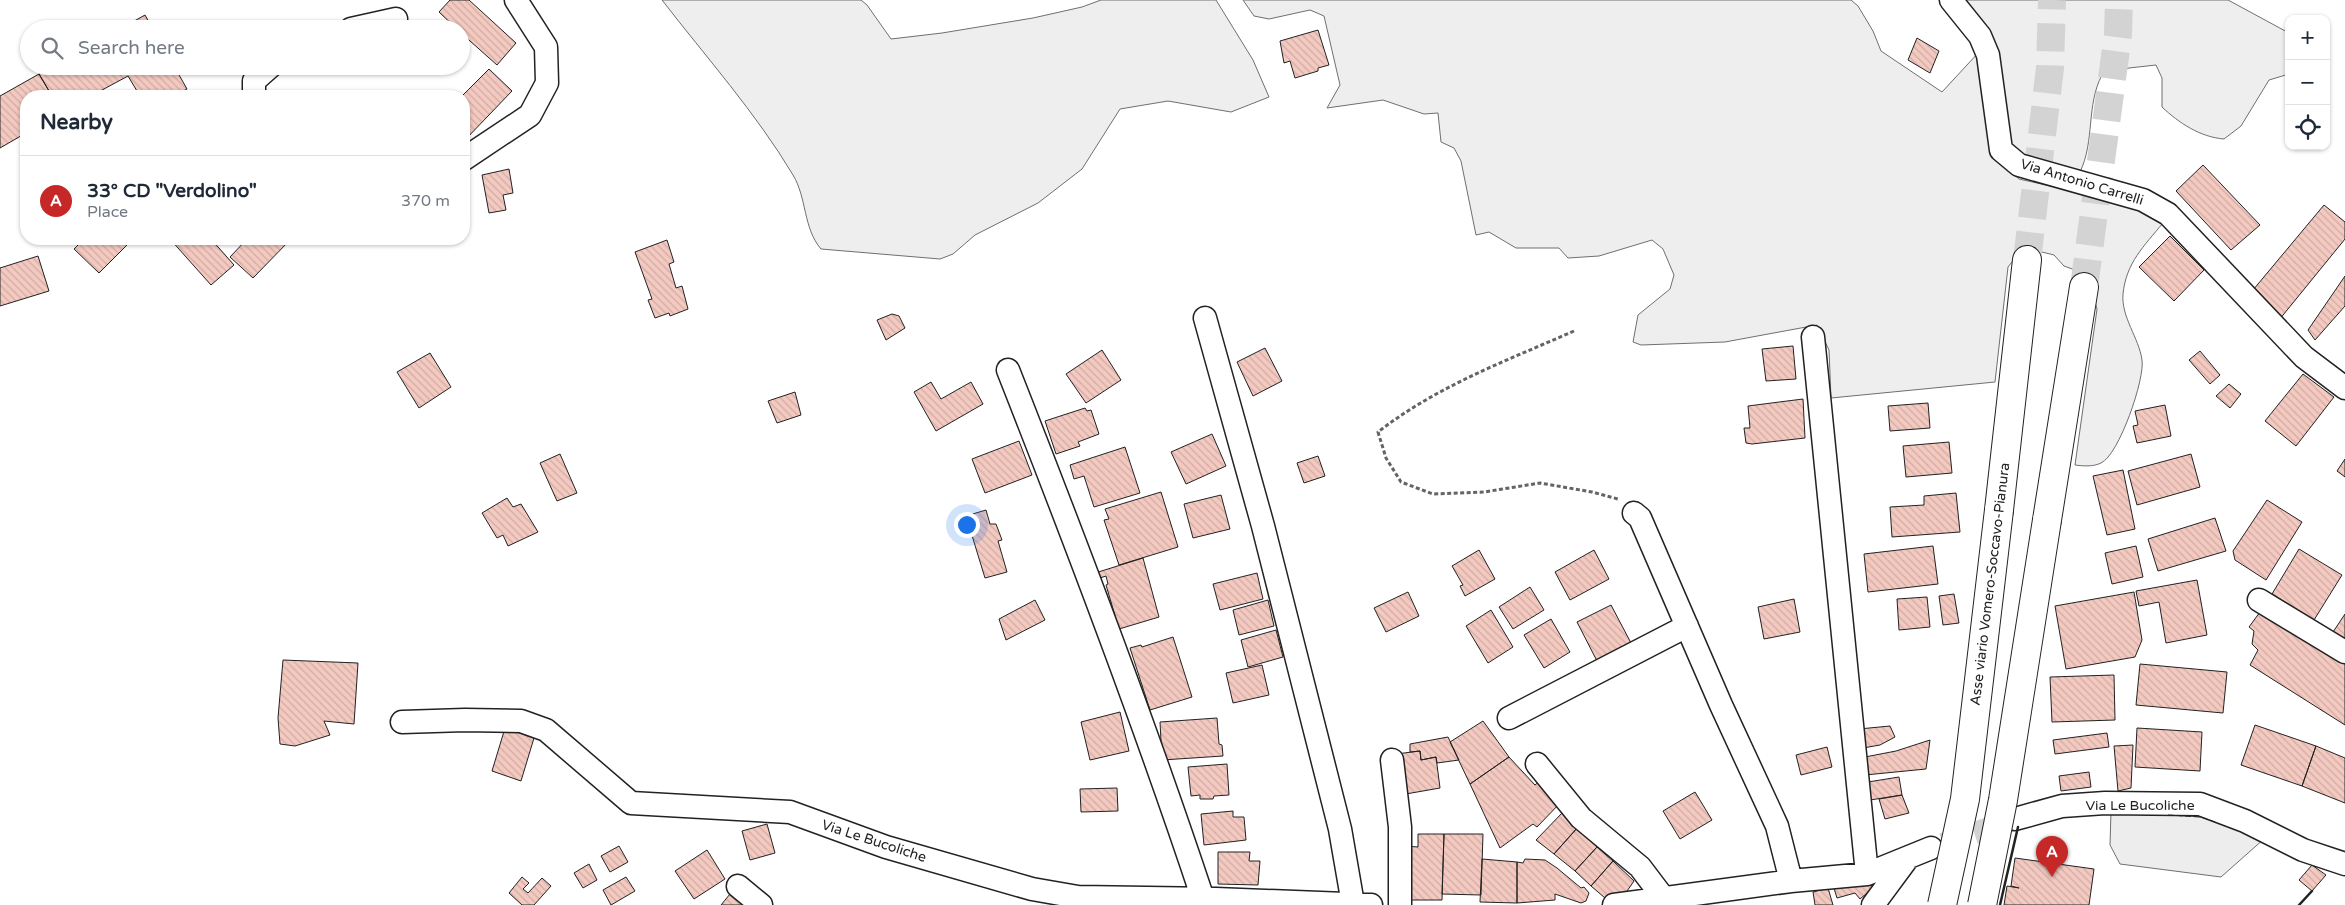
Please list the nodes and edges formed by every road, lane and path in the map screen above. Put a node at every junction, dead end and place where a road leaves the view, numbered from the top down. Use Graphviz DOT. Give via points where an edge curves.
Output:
graph roads {
  1 [pos="516,0"];
  2 [pos="1951,0"];
  3 [pos="396,19"];
  4 [pos="392,20"];
  5 [pos="261,75"];
  6 [pos="254,90"];
  7 [pos="470,155"];
  8 [pos="2027,260"];
  9 [pos="2084,287"];
  10 [pos="1205,318"];
  11 [pos="1574,331"];
  12 [pos="1813,337"];
  13 [pos="1008,370"];
  14 [pos="2345,388"];
  15 [pos="1634,513"];
  16 [pos="2259,600"];
  17 [pos="1687,626"];
  18 [pos="2345,652"];
  19 [pos="1509,718"];
  20 [pos="402,722"];
  21 [pos="1392,760"];
  22 [pos="1537,764"];
  23 [pos="2016,819"];
  24 [pos="1931,848"];
  25 [pos="1907,858"];
  26 [pos="2345,864"];
  27 [pos="1868,874"];
  28 [pos="1791,881"];
  29 [pos="738,886"];
  30 [pos="1203,899"];
  31 [pos="1665,900"];
  32 [pos="1698,900"];
  33 [pos="1074,901"];
  34 [pos="1354,904"];
  35 [pos="761,905"];
  36 [pos="1371,905"];
  37 [pos="1400,905"];
  38 [pos="1614,905"];
  39 [pos="1873,905"];
  40 [pos="1942,905"];
  41 [pos="1982,905"];
  1 -- 7 [label="street" via="546,47 547,83 530,115"];
  2 -- 14 [label="street, Via Antonio Carrelli" via="1980,36 1988,56 2002,150 2019,165 2143,200 2168,214 2304,357"];
  3 -- 4 [label="street"];
  5 -- 6 [label="street" via="254,81"];
  8 -- 40 [label="highway, Asse viario Vomero-Soccavo-Pianura, bridge" via="1965,799"];
  9 -- 41 [label="highway, bridge" via="2003,800"];
  10 -- 34 [label="street" via="1263,526 1340,829"];
  11 -- 15 [label="path" via="1450,385 1402,413 1378,432 1386,458 1401,482 1433,494 1484,492 1540,482 1620,500"];
  12 -- 27 [label="street"];
  13 -- 30 [label="street"];
  15 -- 17 [label="street" via="1640,518"];
  16 -- 18 [label="street"];
  17 -- 19 [label="street"];
  17 -- 28 [label="street" via="1777,826"];
  20 -- 33 [label="street, Via Le Bucoliche" via="521,721 546,730 631,803 790,812 895,850"];
  21 -- 37 [label="street" via="1400,827"];
  22 -- 31 [label="street" via="1581,818 1640,867"];
  23 -- 26 [label="street, Via Le Bucoliche" via="2062,806 2200,804 2245,821 2303,850"];
  24 -- 25 [label="street"];
  25 -- 27 [label="street"];
  25 -- 39 [label="street"];
  27 -- 28 [label="street"];
  28 -- 32 [label="street"];
  29 -- 35 [label="street"];
  30 -- 33 [label="street, Via Le Bucoliche"];
  30 -- 34 [label="street, Via Le Bucoliche"];
  31 -- 32 [label="street"];
  31 -- 38 [label="street"];
  34 -- 36 [label="street, Via Le Bucoliche"];
}
